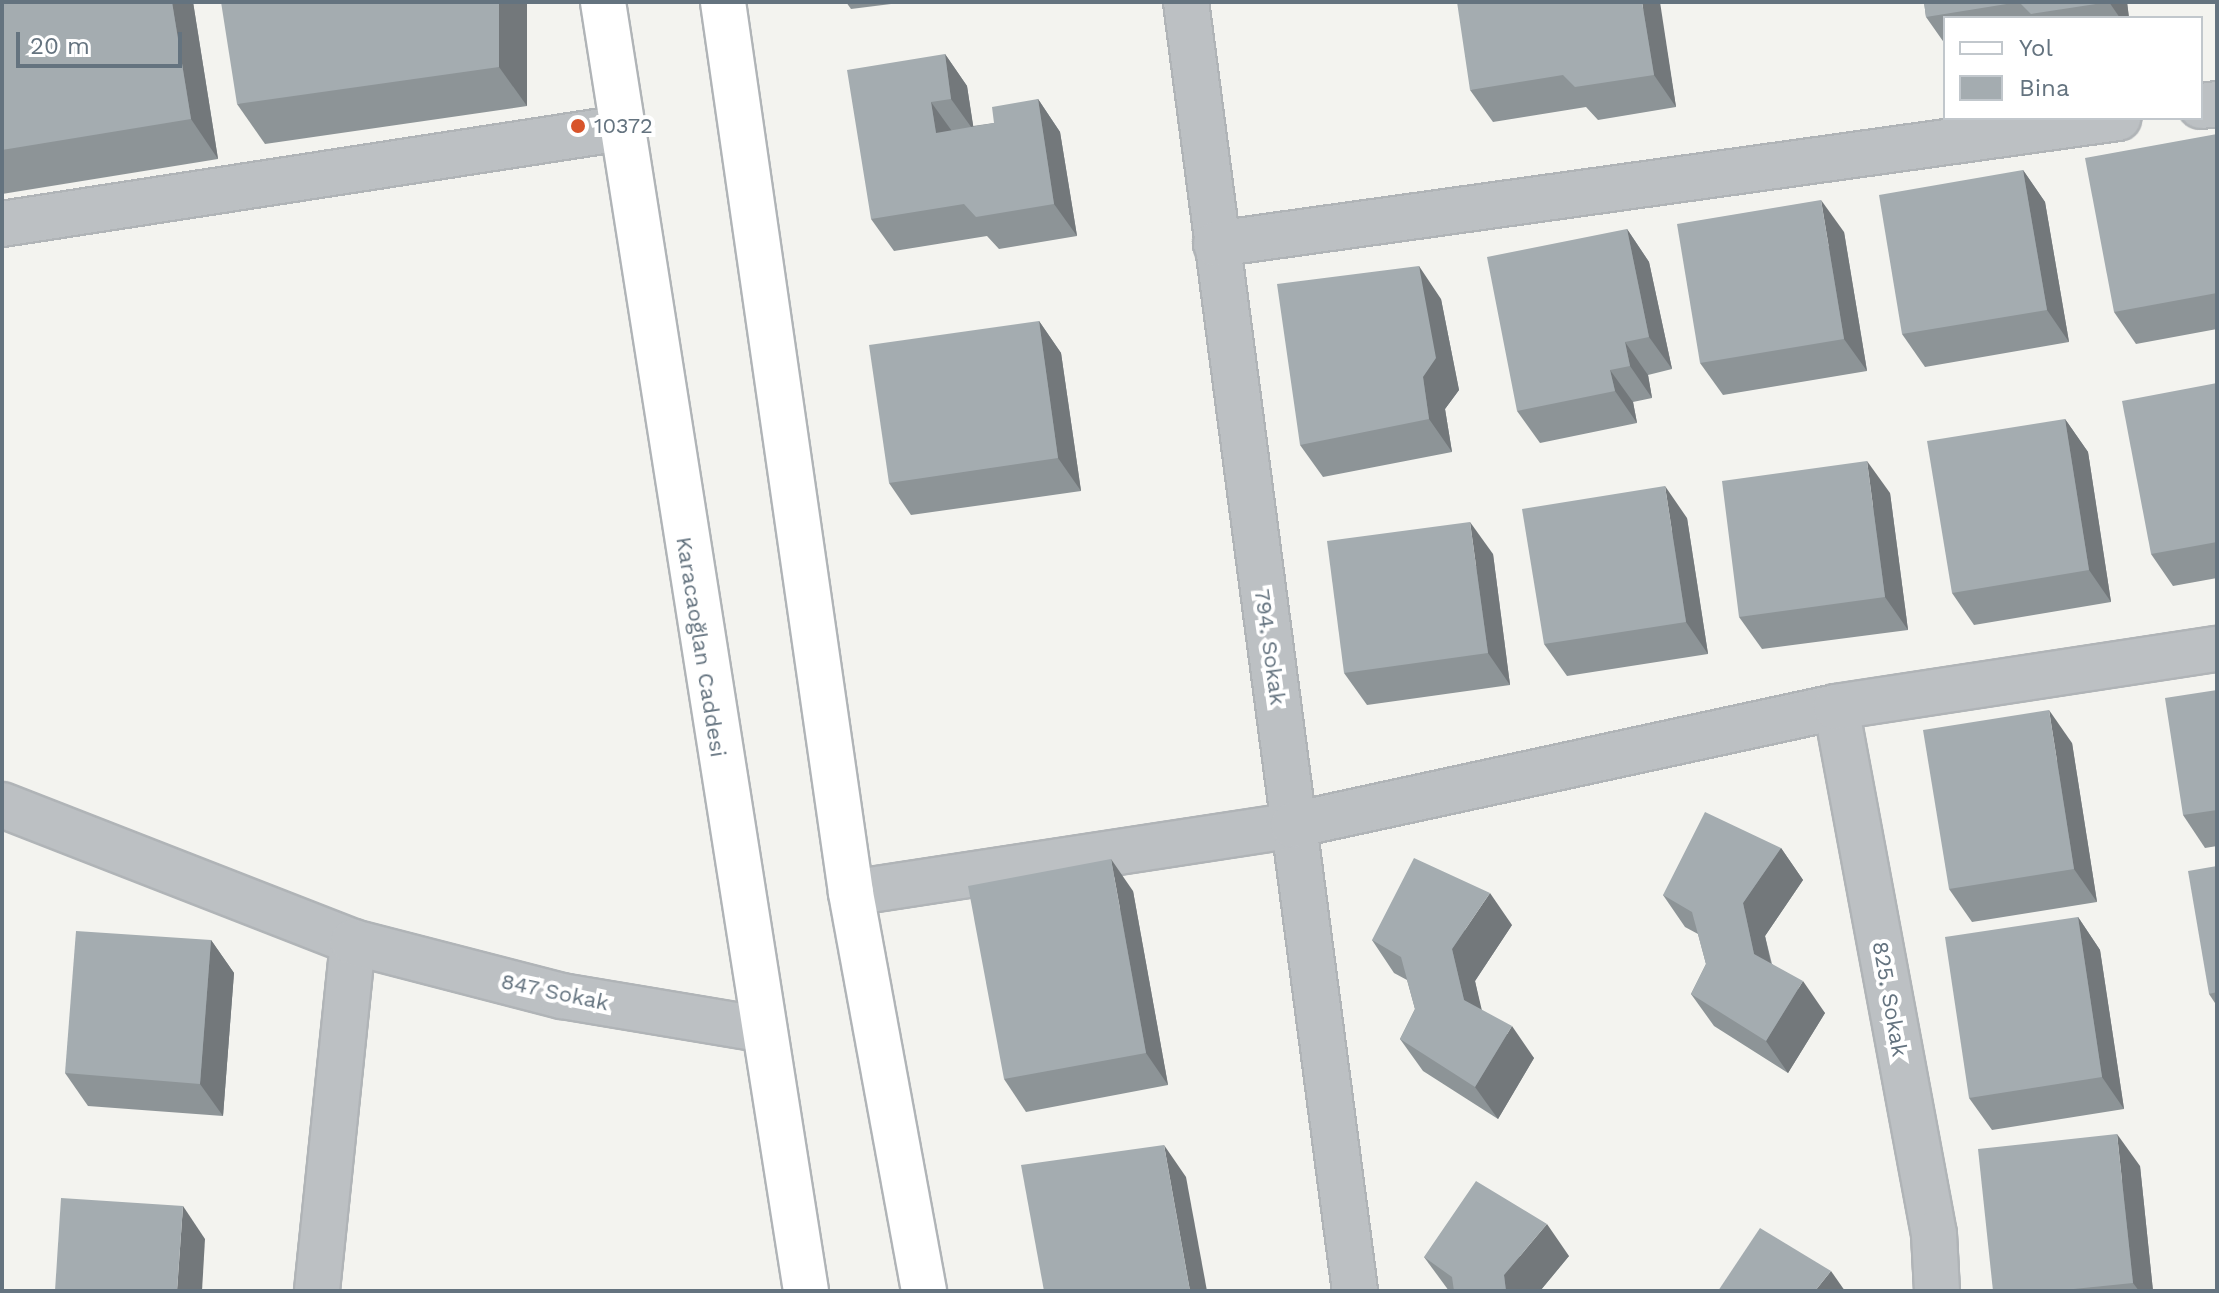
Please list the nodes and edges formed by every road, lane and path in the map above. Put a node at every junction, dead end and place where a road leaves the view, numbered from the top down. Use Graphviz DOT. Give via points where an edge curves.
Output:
graph roads {
  1 [pos="603,2"];
  2 [pos="723,2"];
  3 [pos="1186,2"];
  4 [pos="2104,120"];
  5 [pos="622,128"];
  6 [pos="2,224"];
  7 [pos="1216,244"];
  8 [pos="2217,649"];
  9 [pos="1836,707"];
  10 [pos="2,805"];
  11 [pos="1293,825"];
  12 [pos="851,893"];
  13 [pos="353,942"];
  14 [pos="759,1029"];
  15 [pos="317,1291"];
  16 [pos="806,1291"];
  17 [pos="924,1291"];
  18 [pos="1355,1291"];
  19 [pos="1937,1291"];
  1 -- 5 [label="main road, Karacaoğlan Caddesi"];
  2 -- 12 [label="main road"];
  3 -- 7 [label="street, 794. Sokak"];
  4 -- 7 [label="street"];
  5 -- 6 [label="street"];
  5 -- 14 [label="main road, Karacaoğlan Caddesi"];
  7 -- 11 [label="street, 794. Sokak"];
  8 -- 9 [label="street"];
  9 -- 11 [label="street"];
  9 -- 19 [label="street, 825. Sokak" via="1934,1234"];
  10 -- 13 [label="street, 847 Sokak"];
  11 -- 12 [label="street"];
  11 -- 18 [label="street, 794. Sokak"];
  12 -- 17 [label="main road"];
  13 -- 14 [label="street, 847 Sokak" via="562,996"];
  13 -- 15 [label="street"];
  14 -- 16 [label="main road, Karacaoğlan Caddesi"];
}
